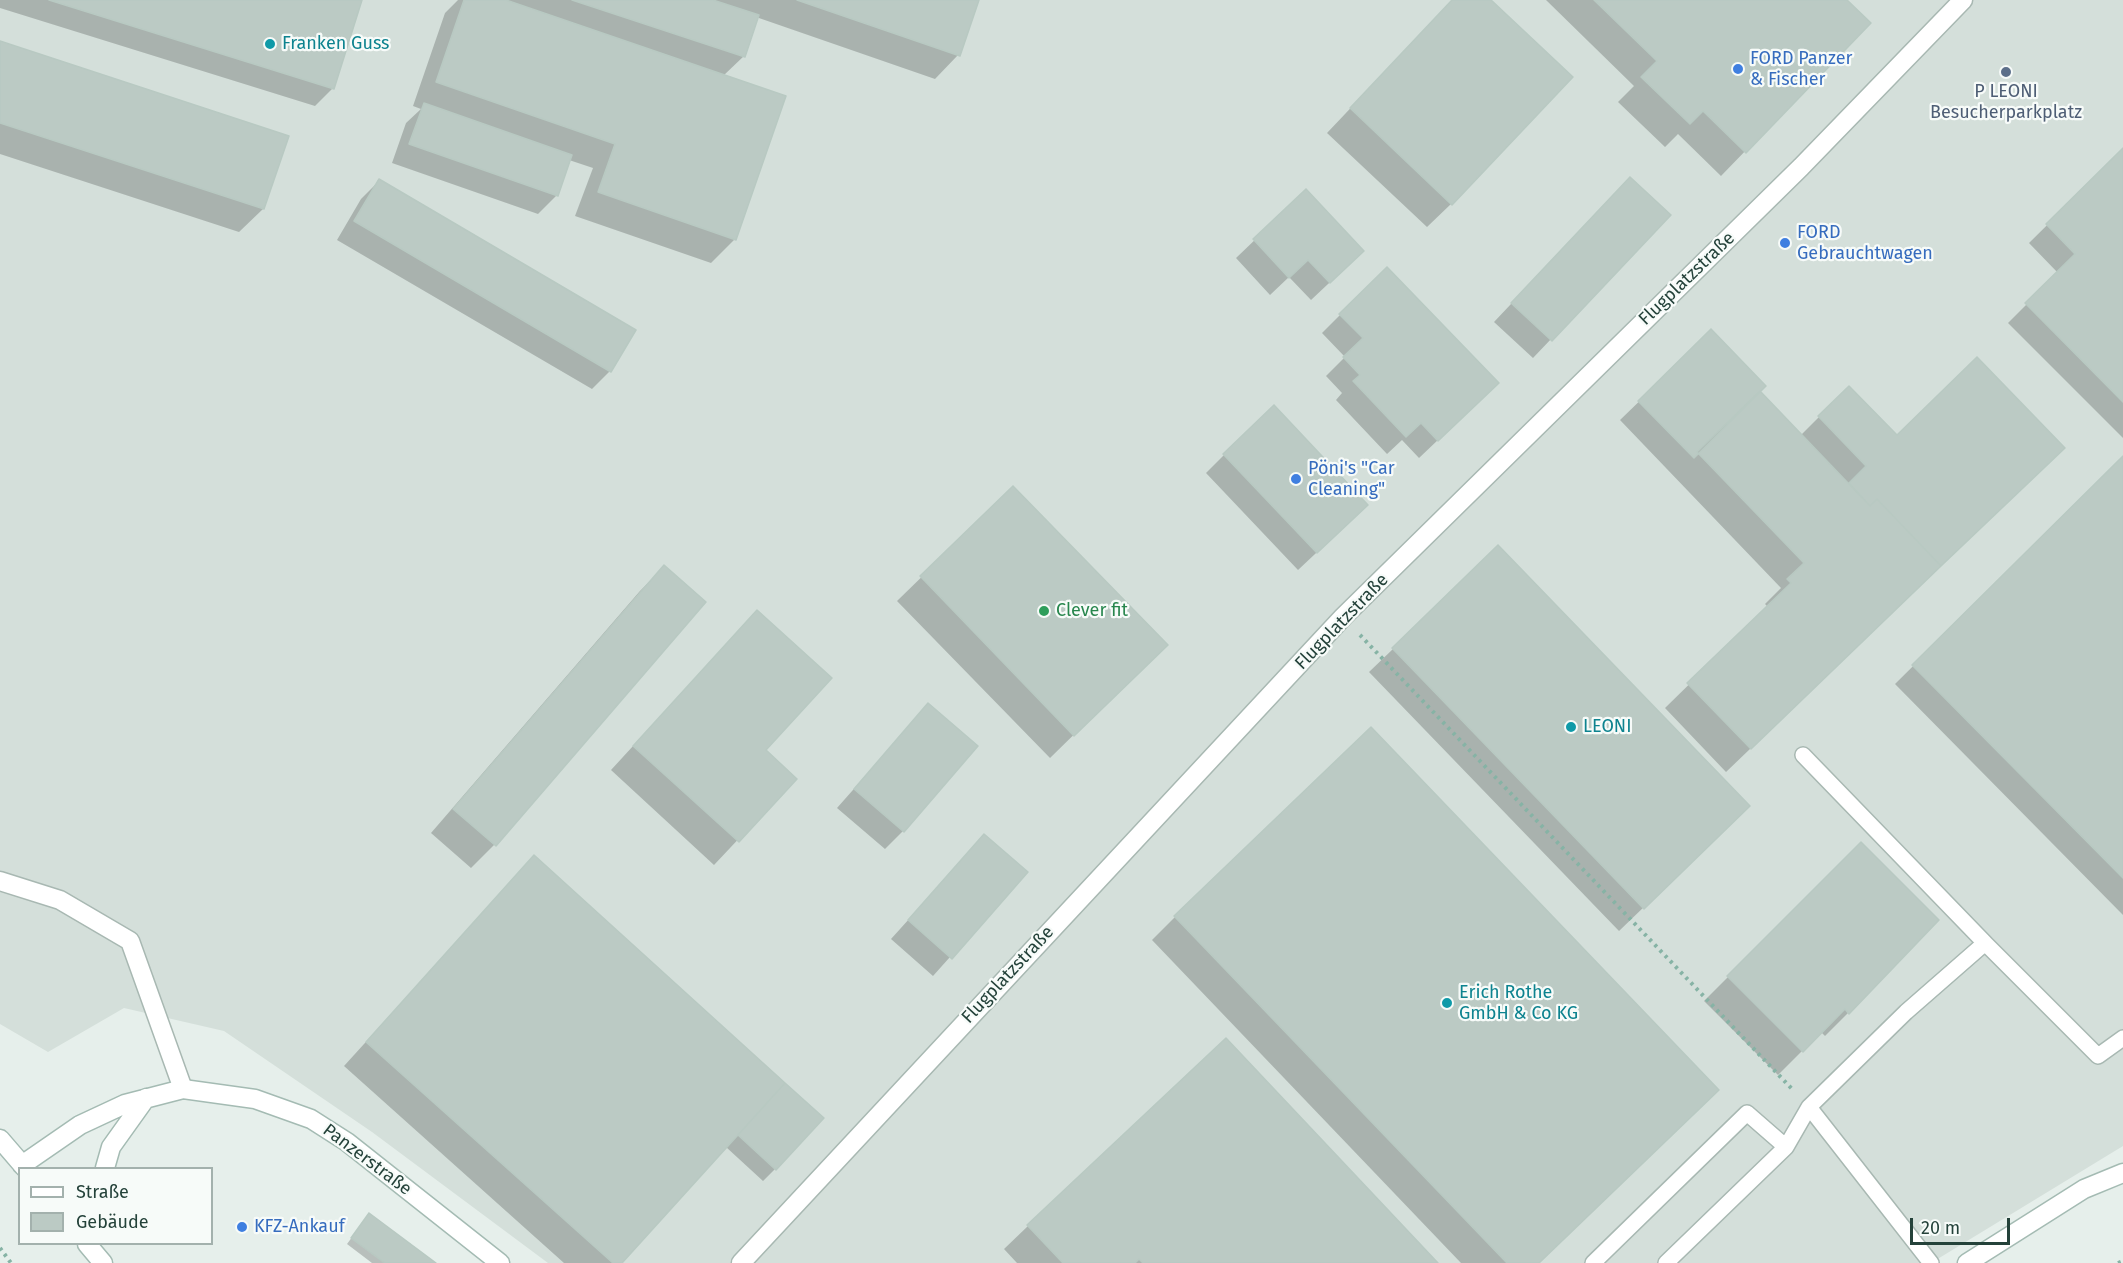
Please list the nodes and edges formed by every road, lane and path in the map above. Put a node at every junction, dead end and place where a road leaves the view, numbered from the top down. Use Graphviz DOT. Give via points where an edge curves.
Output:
graph roads {
  1 [pos="1963,0"];
  2 [pos="1343,617"];
  3 [pos="1803,755"];
  4 [pos="0,881"];
  5 [pos="1985,943"];
  6 [pos="2123,1038"];
  7 [pos="183,1089"];
  8 [pos="146,1098"];
  9 [pos="1809,1107"];
  10 [pos="0,1139"];
  11 [pos="1786,1146"];
  12 [pos="24,1167"];
  13 [pos="105,1167"];
  14 [pos="2123,1173"];
  15 [pos="88,1245"];
  16 [pos="0,1248"];
  17 [pos="102,1256"];
  18 [pos="2123,1261"];
  19 [pos="11,1263"];
  20 [pos="500,1263"];
  21 [pos="741,1263"];
  22 [pos="1593,1263"];
  23 [pos="1666,1263"];
  24 [pos="1931,1263"];
  25 [pos="1967,1263"];
  26 [pos="2118,1263"];
  1 -- 2 [label="street, Flugplatzstraße" via="1801,167"];
  2 -- 9 [label="path"];
  2 -- 21 [label="street, Flugplatzstraße"];
  3 -- 5 [label="lane"];
  4 -- 7 [label="street" via="60,900 130,941"];
  5 -- 6 [label="lane" via="2098,1056"];
  5 -- 9 [label="lane" via="1906,1012"];
  7 -- 8 [label="street, Panzerstraße"];
  7 -- 20 [label="street, Panzerstraße" via="269,1102 311,1119 347,1142"];
  8 -- 12 [label="street, Panzerstraße" via="80,1125"];
  8 -- 13 [label="street" via="111,1147"];
  9 -- 11 [label="lane"];
  9 -- 24 [label="lane"];
  10 -- 12 [label="street"];
  11 -- 22 [label="lane" via="1748,1113"];
  11 -- 23 [label="lane"];
  14 -- 25 [label="street" via="2084,1189"];
  15 -- 17 [label="street"];
  16 -- 19 [label="path"];
  18 -- 26 [label="path"];
}
